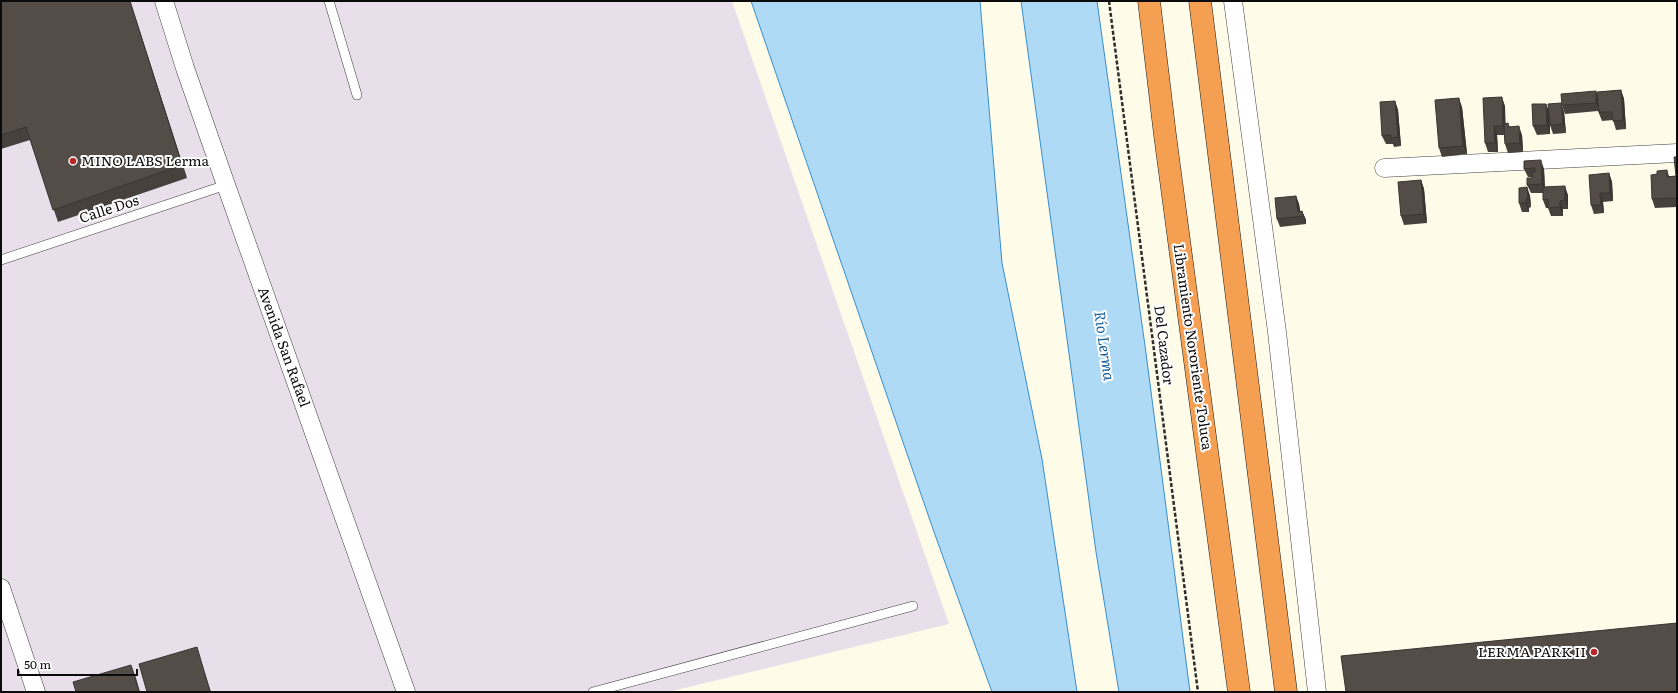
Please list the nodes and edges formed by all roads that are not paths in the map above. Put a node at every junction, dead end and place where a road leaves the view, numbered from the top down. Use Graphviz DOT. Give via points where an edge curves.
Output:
graph roads {
  1 [pos="164,1"];
  2 [pos="329,1"];
  3 [pos="1149,1"];
  4 [pos="1200,1"];
  5 [pos="1233,1"];
  6 [pos="357,95"];
  7 [pos="1677,153"];
  8 [pos="1384,168"];
  9 [pos="226,185"];
  10 [pos="1,260"];
  11 [pos="1,588"];
  12 [pos="913,606"];
  13 [pos="36,692"];
  14 [pos="406,692"];
  15 [pos="593,692"];
  16 [pos="1239,692"];
  17 [pos="1286,692"];
  18 [pos="1317,692"];
  1 -- 9 [label="street, Avenida San Rafael"];
  2 -- 6 [label="lane"];
  3 -- 16 [label="highway, Libramiento Nororiente Toluca"];
  4 -- 17 [label="highway"];
  5 -- 18 [label="street" via="1277,332"];
  7 -- 8 [label="street"];
  9 -- 10 [label="lane, Calle Dos"];
  9 -- 14 [label="street, Avenida San Rafael"];
  11 -- 13 [label="street"];
  12 -- 15 [label="lane"];
}
